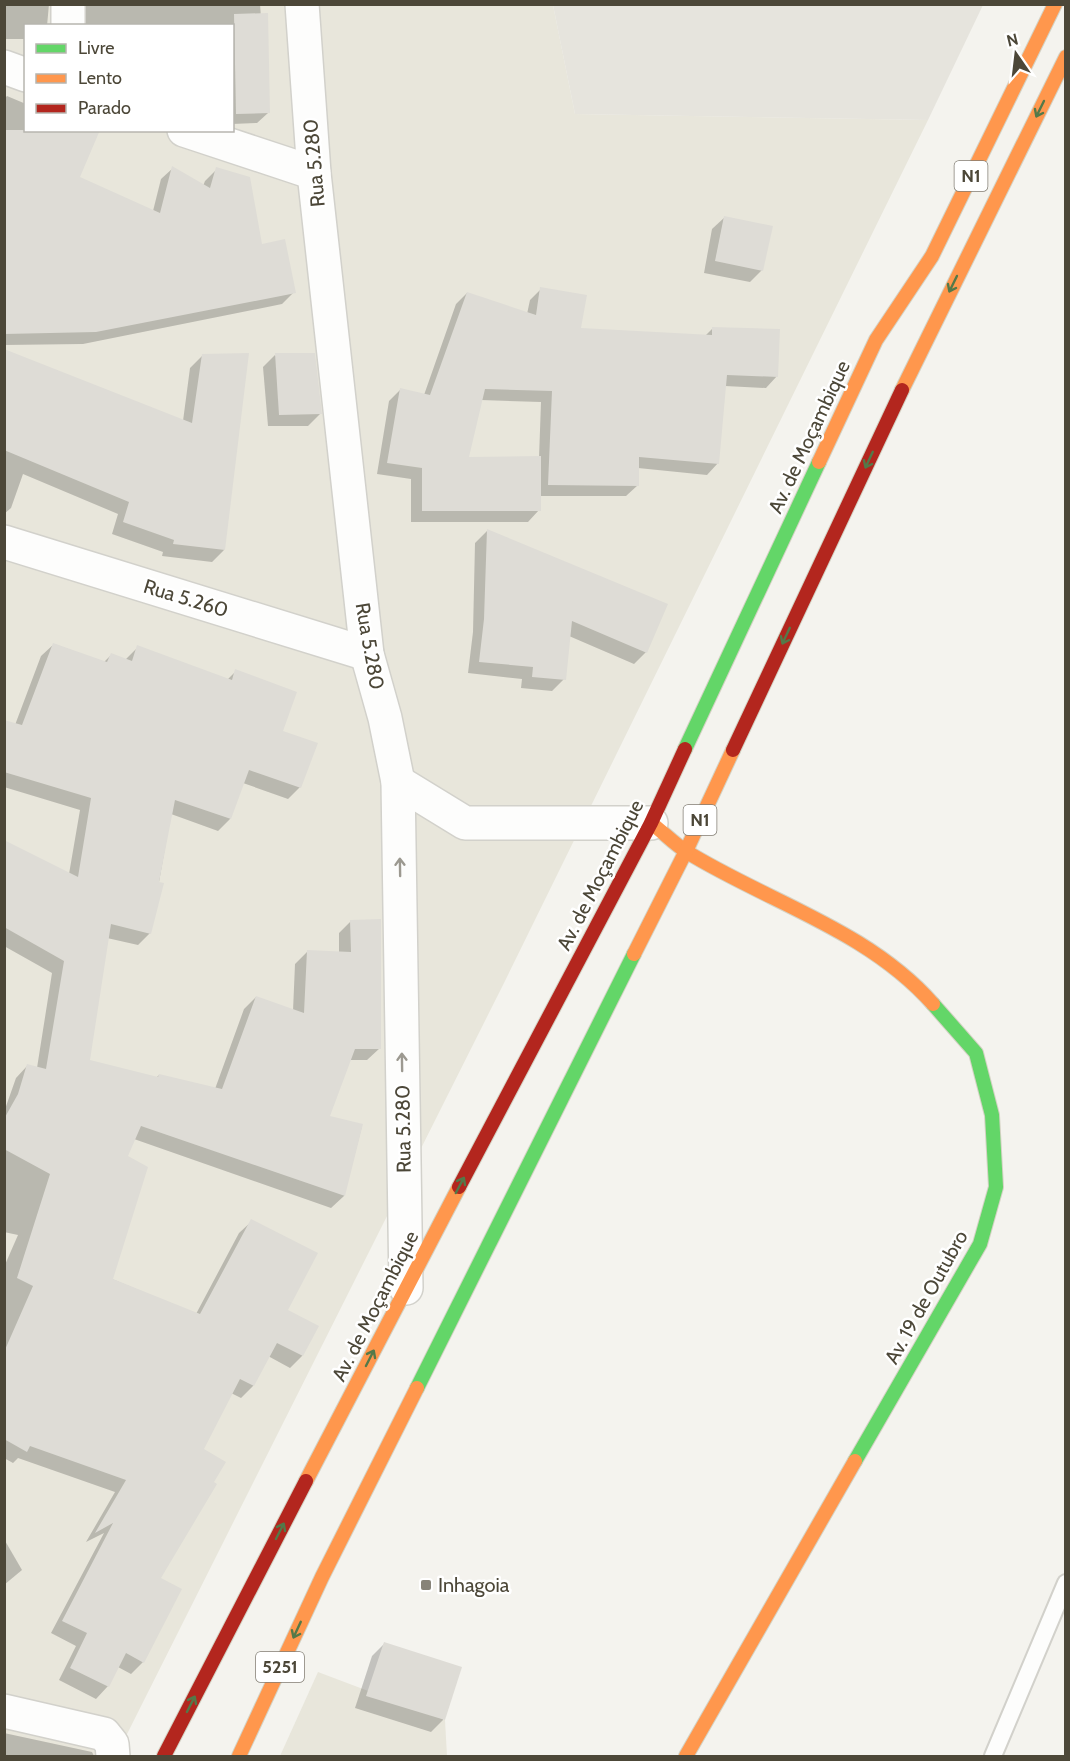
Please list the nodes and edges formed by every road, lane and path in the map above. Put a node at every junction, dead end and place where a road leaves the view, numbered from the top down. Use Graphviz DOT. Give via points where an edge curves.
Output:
graph roads {
  1 [pos="68,4"];
  2 [pos="302,4"];
  3 [pos="1055,4"];
  4 [pos="68,24"];
  5 [pos="1065,57"];
  6 [pos="4,67"];
  7 [pos="24,74"];
  8 [pos="190,132"];
  9 [pos="314,173"];
  10 [pos="4,542"];
  11 [pos="367,654"];
  12 [pos="398,782"];
  13 [pos="651,823"];
  14 [pos="686,851"];
  15 [pos="406,1288"];
  16 [pos="321,1577"];
  17 [pos="1065,1583"];
  18 [pos="4,1711"];
  19 [pos="113,1756"];
  20 [pos="164,1756"];
  21 [pos="239,1756"];
  22 [pos="686,1756"];
  23 [pos="993,1756"];
  1 -- 4 [label="street"];
  2 -- 9 [label="street, Rua 5.280"];
  3 -- 13 [label="main road, Av. de Moçambique / N1" via="932,256 876,340"];
  5 -- 14 [label="main road, N1, one-way" via="908,376"];
  6 -- 7 [label="street"];
  8 -- 9 [label="street"];
  9 -- 11 [label="street, Rua 5.280"];
  10 -- 11 [label="street, Rua 5.260"];
  11 -- 12 [label="street, Rua 5.280"];
  12 -- 13 [label="street" via="465,823"];
  15 -- 12 [label="street, Rua 5.280, one-way"];
  13 -- 14 [label="main road, Av. 19 de Outubro"];
  15 -- 13 [label="main road, Av. de Moçambique / N1, one-way"];
  14 -- 16 [label="main road, N1"];
  14 -- 22 [label="main road, Av. 19 de Outubro" via="862,944 920,989 976,1053 992,1114 996,1187 980,1244"];
  20 -- 15 [label="main road, Av. de Moçambique / N1, one-way"];
  16 -- 21 [label="main road, 5251, one-way"];
  17 -- 23 [label="lane"];
  18 -- 19 [label="street" via="104,1734"];
}
